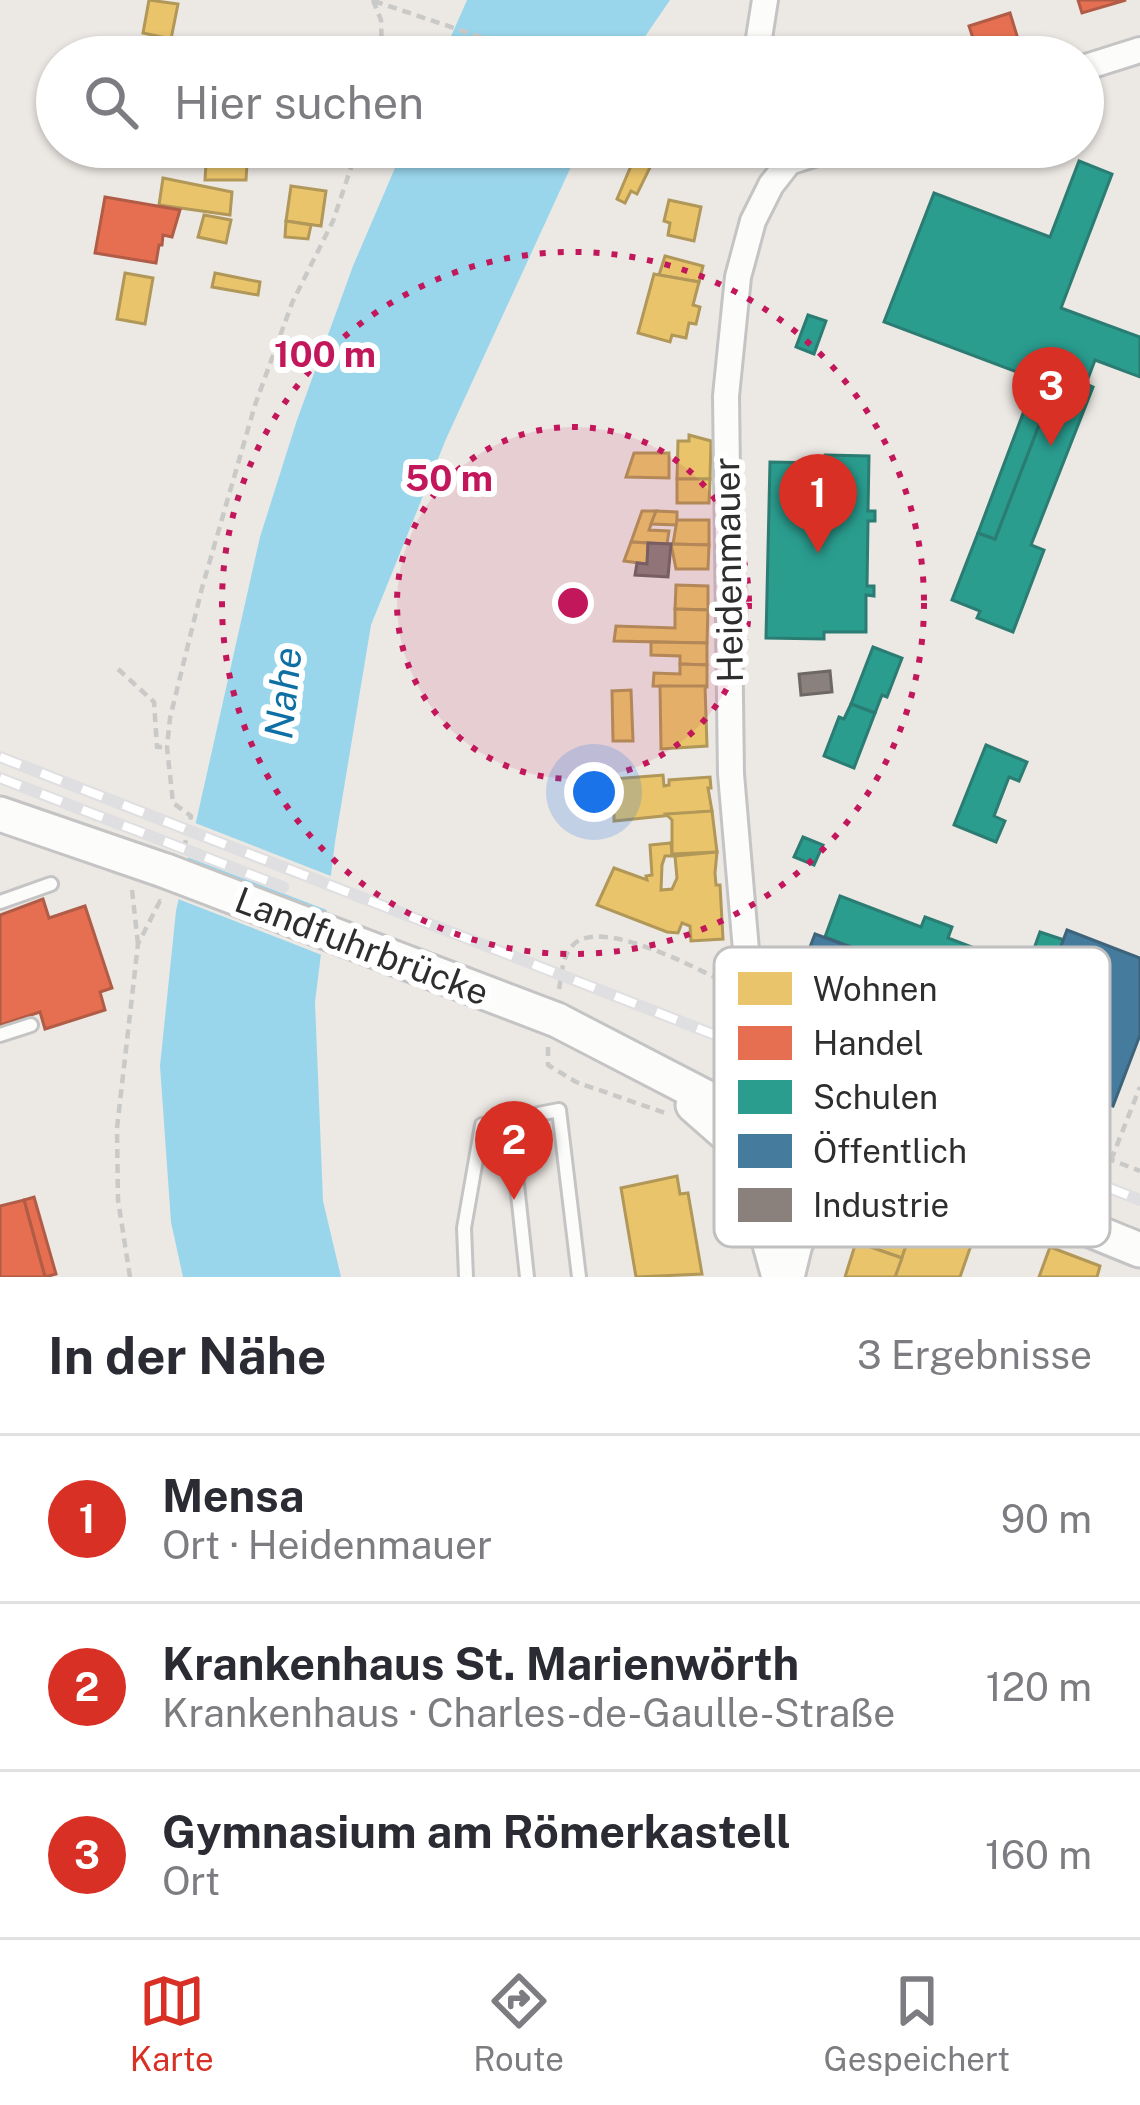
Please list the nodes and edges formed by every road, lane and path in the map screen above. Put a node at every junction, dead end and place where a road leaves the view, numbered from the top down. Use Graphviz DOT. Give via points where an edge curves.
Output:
graph roads {
  1 [pos="374,0"];
  2 [pos="765,0"];
  3 [pos="381,36"];
  4 [pos="482,36"];
  5 [pos="759,36"];
  6 [pos="1140,50"];
  7 [pos="1104,61"];
  8 [pos="351,168"];
  9 [pos="776,168"];
  10 [pos="118,669"];
  11 [pos="167,747"];
  12 [pos="0,814"];
  13 [pos="174,866"];
  14 [pos="130,879"];
  15 [pos="52,884"];
  16 [pos="0,902"];
  17 [pos="172,905"];
  18 [pos="138,944"];
  19 [pos="746,947"];
  20 [pos="32,1025"];
  21 [pos="0,1035"];
  22 [pos="636,1059"];
  23 [pos="1140,1087"];
  24 [pos="714,1100"];
  25 [pos="510,1120"];
  26 [pos="714,1132"];
  27 [pos="1111,1160"];
  28 [pos="1140,1171"];
  29 [pos="1110,1238"];
  30 [pos="772,1247"];
  31 [pos="794,1247"];
  32 [pos="1140,1250"];
  33 [pos="130,1277"];
  34 [pos="466,1277"];
  35 [pos="527,1277"];
  36 [pos="579,1277"];
  37 [pos="783,1277"];
  1 -- 3 [label="path"];
  1 -- 4 [label="path"];
  2 -- 5 [label="street"];
  6 -- 7 [label="street"];
  8 -- 11 [label="path" via="255,404"];
  9 -- 19 [label="street, Heidenmauer" via="738,277 727,396 730,774"];
  10 -- 11 [label="path" via="154,702 157,747"];
  11 -- 13 [label="path" via="172,803 190,816"];
  12 -- 13 [label="street, Landfuhrbrücke"];
  13 -- 22 [label="street, Landfuhrbrücke, bridge"];
  14 -- 18 [label="path"];
  15 -- 16 [label="lane"];
  17 -- 18 [label="path" via="160,901"];
  18 -- 33 [label="path" via="117,1127"];
  20 -- 21 [label="lane"];
  22 -- 24 [label="street"];
  22 -- 26 [label="street"];
  23 -- 27 [label="path"];
  25 -- 34 [label="lane" via="482,1125 464,1228"];
  25 -- 35 [label="lane"];
  25 -- 36 [label="lane" via="559,1110"];
  27 -- 28 [label="path"];
  29 -- 32 [label="street"];
  30 -- 37 [label="street"];
  31 -- 37 [label="street"];
}
